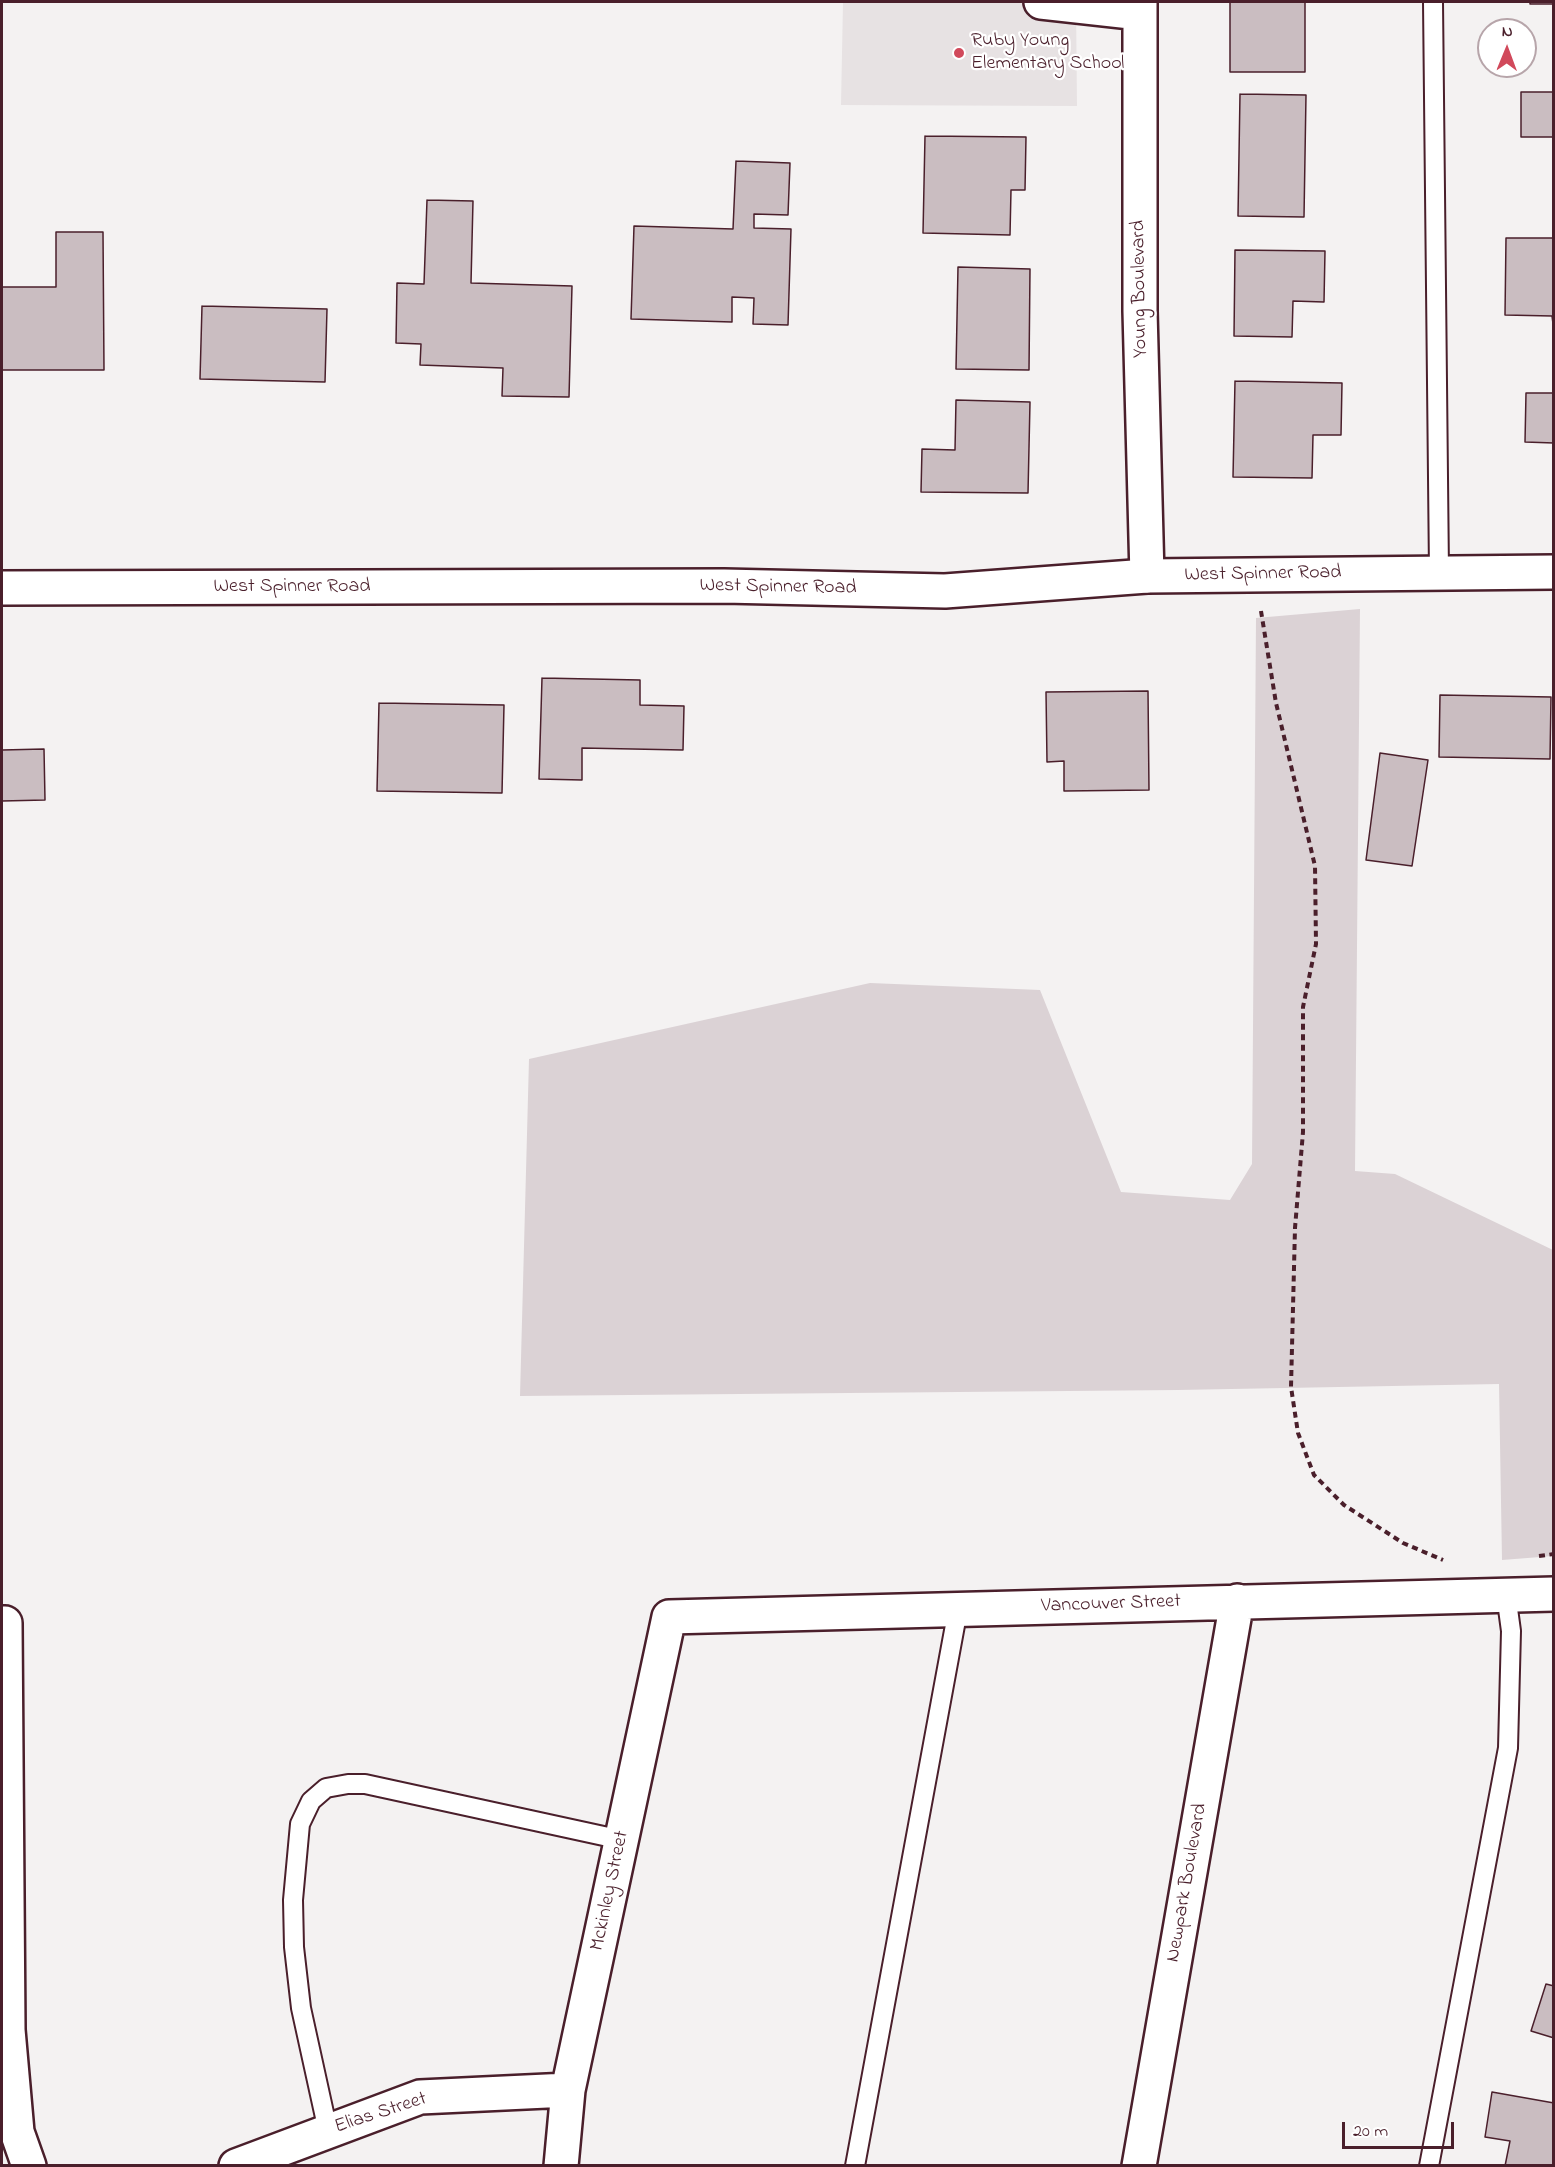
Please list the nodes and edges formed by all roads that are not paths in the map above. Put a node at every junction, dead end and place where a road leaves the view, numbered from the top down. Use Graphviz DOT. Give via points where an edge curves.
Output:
graph roads {
  1 [pos="1041,2"];
  2 [pos="1433,2"];
  3 [pos="1140,7"];
  4 [pos="1439,572"];
  5 [pos="1554,572"];
  6 [pos="1147,576"];
  7 [pos="2,588"];
  8 [pos="1506,1594"];
  9 [pos="1554,1594"];
  10 [pos="1237,1601"];
  11 [pos="958,1609"];
  12 [pos="669,1617"];
  13 [pos="3,1623"];
  14 [pos="622,1840"];
  15 [pos="568,2090"];
  16 [pos="328,2131"];
  17 [pos="29,2166"];
  18 [pos="236,2166"];
  19 [pos="561,2166"];
  20 [pos="855,2166"];
  21 [pos="1139,2166"];
  22 [pos="1429,2166"];
  1 -- 3 [label="street"];
  2 -- 4 [label="lane"];
  3 -- 6 [label="street, Young Boulevard" via="1140,310"];
  4 -- 5 [label="street, West Spinner Road"];
  4 -- 6 [label="street, West Spinner Road"];
  6 -- 7 [label="street, West Spinner Road" via="945,591 723,586"];
  8 -- 9 [label="street, Vancouver Street"];
  8 -- 10 [label="street, Vancouver Street"];
  8 -- 22 [label="lane" via="1510,1630 1508,1748"];
  10 -- 11 [label="street, Vancouver Street"];
  10 -- 21 [label="street, Newpark Boulevard"];
  11 -- 12 [label="street, Vancouver Street"];
  11 -- 20 [label="lane"];
  12 -- 14 [label="street, Mckinley Street"];
  13 -- 17 [label="street" via="8,2030 17,2132"];
  14 -- 15 [label="street, Mckinley Street"];
  14 -- 16 [label="lane" via="365,1784 326,1788 310,1801 300,1824 293,1900 294,1947 301,2008"];
  15 -- 16 [label="street, Elias Street" via="420,2097"];
  15 -- 19 [label="street, Mckinley Street"];
  16 -- 18 [label="street, Elias Street"];
}
